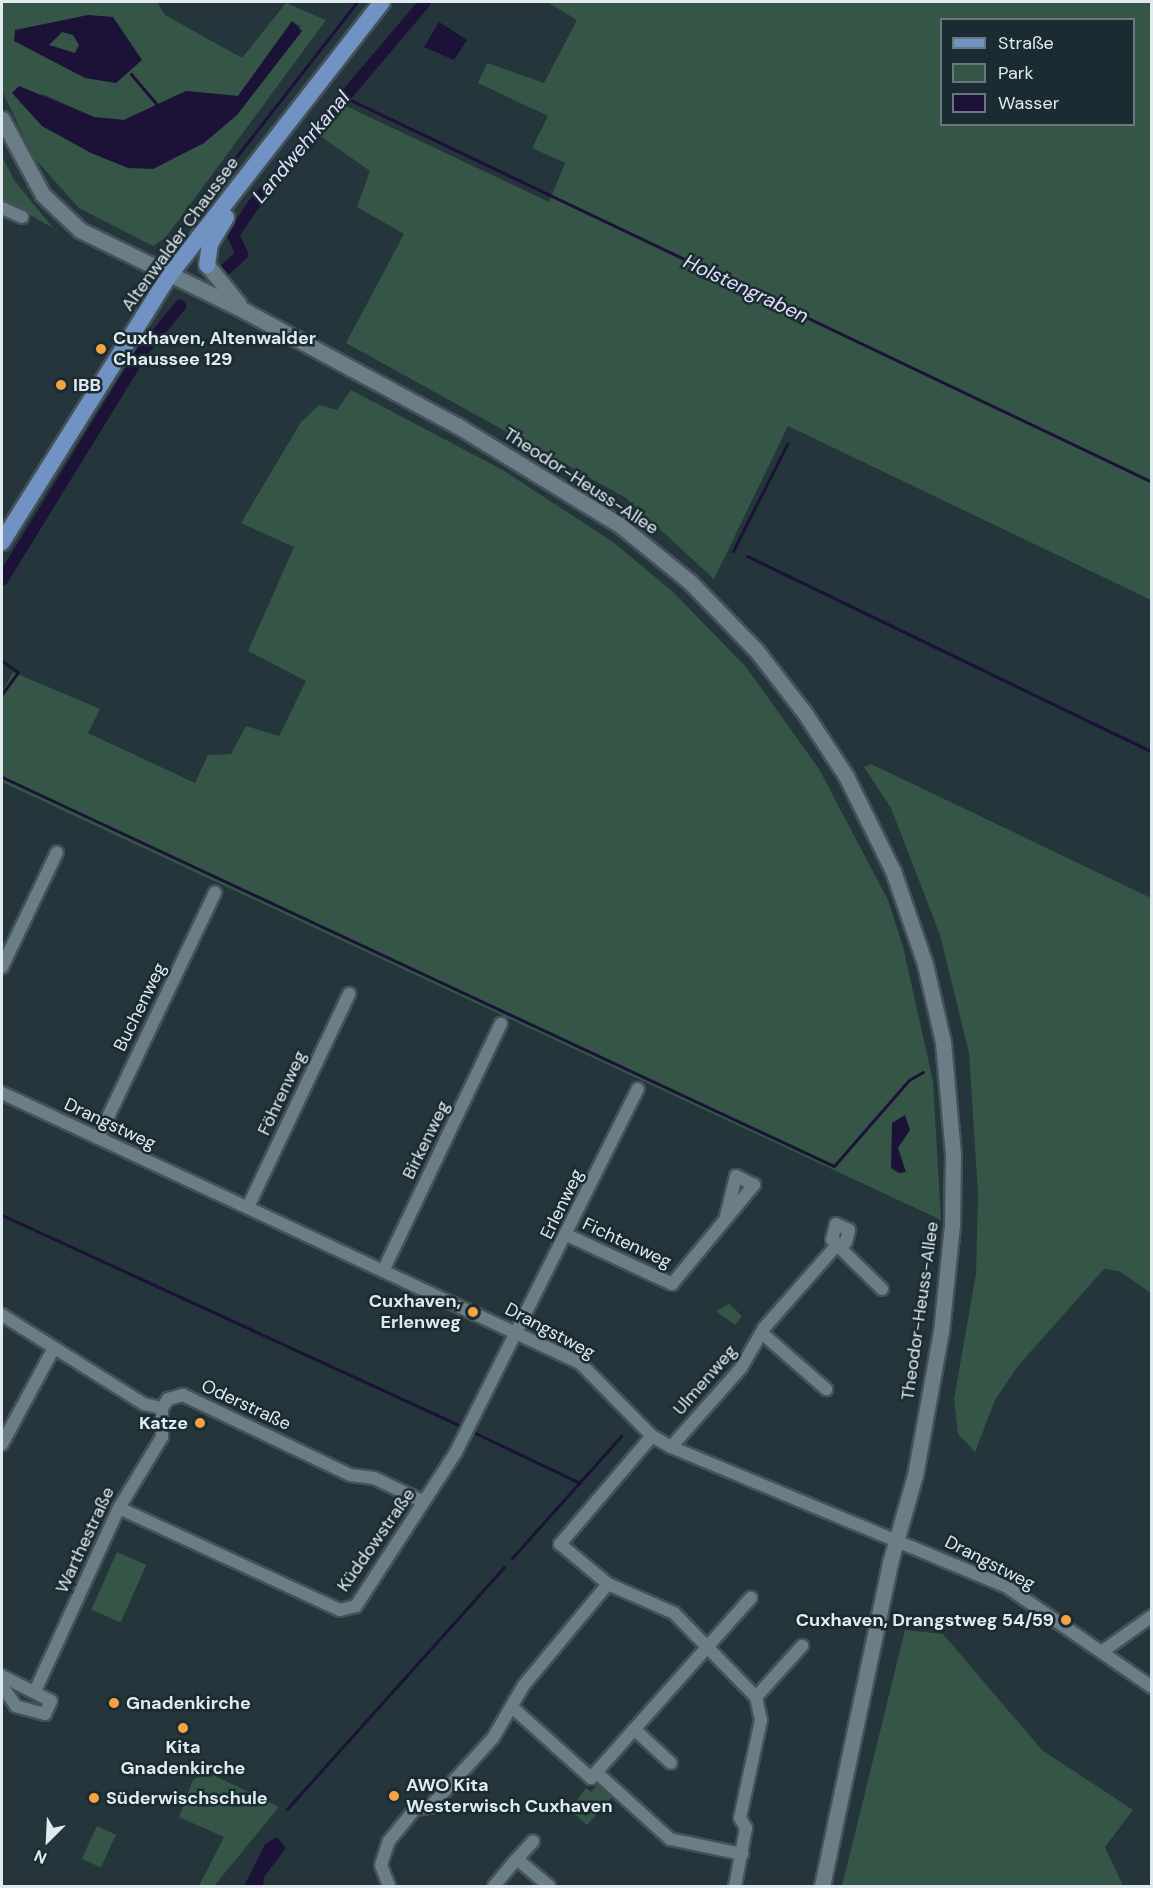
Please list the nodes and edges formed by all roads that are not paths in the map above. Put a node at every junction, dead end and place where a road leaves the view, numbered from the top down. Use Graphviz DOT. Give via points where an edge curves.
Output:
graph roads {
  1 [pos="382,2"];
  2 [pos="2,118"];
  3 [pos="256,162"];
  4 [pos="2,208"];
  5 [pos="22,217"];
  6 [pos="207,265"];
  7 [pos="171,273"];
  8 [pos="245,311"];
  9 [pos="2,542"];
  10 [pos="57,852"];
  11 [pos="215,893"];
  12 [pos="2,967"];
  13 [pos="349,994"];
  14 [pos="501,1024"];
  15 [pos="638,1089"];
  16 [pos="2,1092"];
  17 [pos="98,1138"];
  18 [pos="248,1207"];
  19 [pos="726,1216"];
  20 [pos="567,1234"];
  21 [pos="383,1271"];
  22 [pos="882,1289"];
  23 [pos="2,1315"];
  24 [pos="516,1332"];
  25 [pos="763,1334"];
  26 [pos="54,1348"];
  27 [pos="826,1389"];
  28 [pos="162,1408"];
  29 [pos="652,1436"];
  30 [pos="2,1444"];
  31 [pos="671,1447"];
  32 [pos="424,1502"];
  33 [pos="119,1508"];
  34 [pos="899,1539"];
  35 [pos="608,1584"];
  36 [pos="751,1598"];
  37 [pos="1152,1616"];
  38 [pos="709,1646"];
  39 [pos="802,1646"];
  40 [pos="1103,1651"];
  41 [pos="2,1676"];
  42 [pos="2,1686"];
  43 [pos="1152,1688"];
  44 [pos="36,1689"];
  45 [pos="756,1698"];
  46 [pos="513,1708"];
  47 [pos="634,1729"];
  48 [pos="671,1763"];
  49 [pos="596,1772"];
  50 [pos="533,1841"];
  51 [pos="742,1854"];
  52 [pos="517,1859"];
  53 [pos="389,1887"];
  54 [pos="494,1887"];
  55 [pos="549,1887"];
  56 [pos="735,1887"];
  57 [pos="822,1887"];
  1 -- 3 [label="main road, Altenwalder Chaussee"];
  2 -- 7 [label="street, Theodor-Heuss-Allee" via="33,181 66,220"];
  3 -- 6 [label="main road, Altenwalder Chaussee" via="216,232"];
  3 -- 7 [label="main road, Altenwalder Chaussee"];
  4 -- 5 [label="street"];
  6 -- 8 [label="street"];
  7 -- 8 [label="street, Theodor-Heuss-Allee"];
  7 -- 9 [label="main road, Altenwalder Chaussee"];
  8 -- 34 [label="street, Theodor-Heuss-Allee" via="458,426 621,526 690,582 749,642 846,776 893,871 919,944 943,1042 950,1102 952,1213 946,1291"];
  10 -- 12 [label="street"];
  11 -- 17 [label="street, Buchenweg"];
  13 -- 18 [label="street, Föhrenweg"];
  14 -- 21 [label="street, Birkenweg"];
  15 -- 20 [label="street, Erlenweg"];
  16 -- 17 [label="street, Drangstweg"];
  17 -- 18 [label="street, Drangstweg"];
  18 -- 21 [label="street, Drangstweg"];
  19 -- 20 [label="street, Fichtenweg" via="675,1285"];
  20 -- 24 [label="street, Erlenweg"];
  21 -- 24 [label="street, Drangstweg"];
  22 -- 25 [label="street, Ulmenweg" via="837,1245"];
  23 -- 26 [label="street"];
  24 -- 29 [label="street, Drangstweg" via="591,1371"];
  24 -- 32 [label="street, Küddowstraße" via="456,1452"];
  25 -- 27 [label="street"];
  25 -- 31 [label="street, Ulmenweg" via="741,1368"];
  26 -- 28 [label="street" via="126,1394"];
  26 -- 30 [label="street"];
  28 -- 32 [label="street, Oderstraße" via="168,1399 183,1395 350,1475 374,1478"];
  28 -- 33 [label="street, Warthestraße" via="162,1437"];
  29 -- 31 [label="street, Drangstweg"];
  29 -- 35 [label="street" via="561,1539 567,1553"];
  31 -- 34 [label="street, Drangstweg"];
  32 -- 33 [label="street, Küddowstraße" via="356,1606 340,1610"];
  33 -- 44 [label="street, Warthestraße"];
  34 -- 40 [label="street, Drangstweg" via="1006,1587"];
  34 -- 57 [label="street, Theodor-Heuss-Allee"];
  35 -- 38 [label="street" via="674,1613"];
  35 -- 46 [label="street" via="524,1686"];
  36 -- 38 [label="street"];
  37 -- 40 [label="street"];
  38 -- 45 [label="street"];
  38 -- 47 [label="street"];
  39 -- 45 [label="street"];
  40 -- 43 [label="street, Drangstweg"];
  41 -- 44 [label="street"];
  42 -- 44 [label="street" via="16,1706 37,1716 45,1714 51,1701"];
  45 -- 51 [label="street" via="761,1720 740,1818 746,1828"];
  46 -- 49 [label="street" via="591,1778"];
  46 -- 53 [label="street" via="430,1807 415,1809 389,1841 381,1865"];
  47 -- 48 [label="street"];
  47 -- 49 [label="street"];
  49 -- 51 [label="street" via="670,1839"];
  50 -- 52 [label="street"];
  51 -- 56 [label="street"];
  52 -- 54 [label="street"];
  52 -- 55 [label="street"];
}
